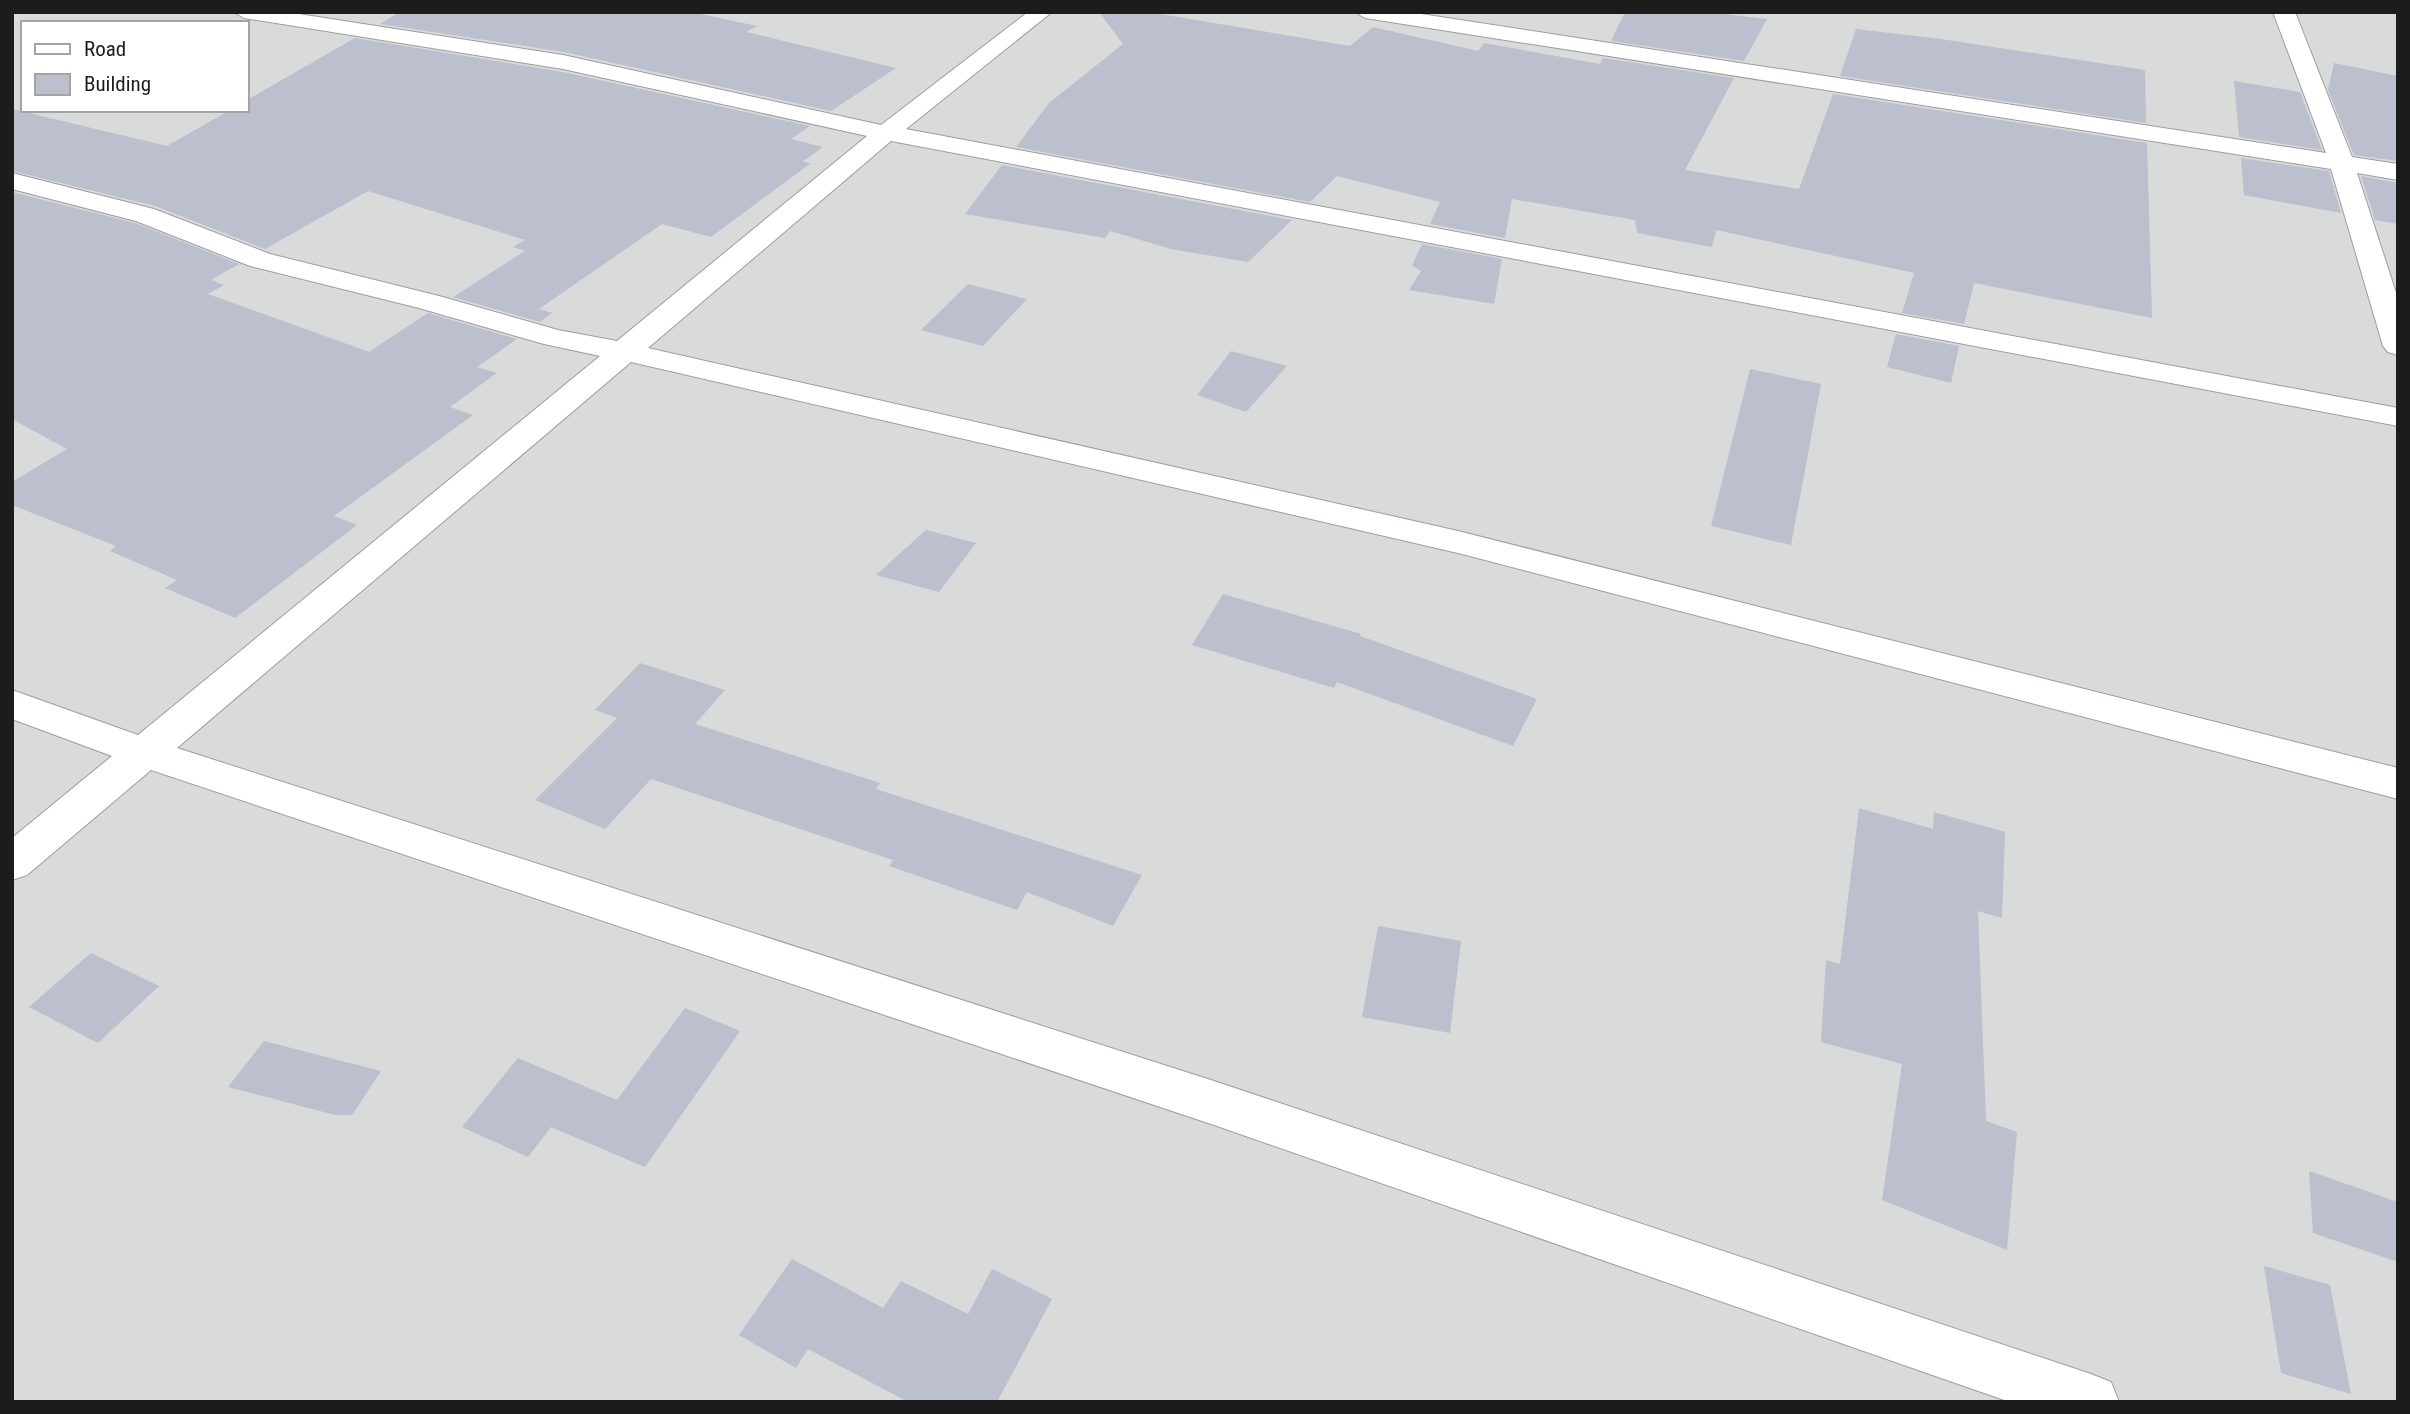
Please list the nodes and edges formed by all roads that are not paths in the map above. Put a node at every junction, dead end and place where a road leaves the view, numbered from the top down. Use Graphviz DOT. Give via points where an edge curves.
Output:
graph roads {
  1 [pos="244,12"];
  2 [pos="1042,12"];
  3 [pos="1365,12"];
  4 [pos="2284,12"];
  5 [pos="886,133"];
  6 [pos="2342,164"];
  7 [pos="2398,172"];
  8 [pos="12,181"];
  9 [pos="2398,346"];
  10 [pos="626,352"];
  11 [pos="2398,417"];
  12 [pos="12,704"];
  13 [pos="145,753"];
  14 [pos="2398,784"];
  15 [pos="12,863"];
  16 [pos="2091,1402"];
  1 -- 5 [label="street" via="563,62"];
  2 -- 5 [label="street"];
  3 -- 6 [label="street"];
  4 -- 6 [label="street"];
  5 -- 10 [label="street"];
  5 -- 11 [label="street"];
  6 -- 7 [label="street"];
  6 -- 9 [label="street"];
  8 -- 10 [label="street" via="145,215 260,260 554,338"];
  10 -- 13 [label="street"];
  10 -- 14 [label="street" via="1458,542"];
  12 -- 13 [label="street"];
  13 -- 15 [label="street"];
  13 -- 16 [label="street" via="1231,1108"];
}
